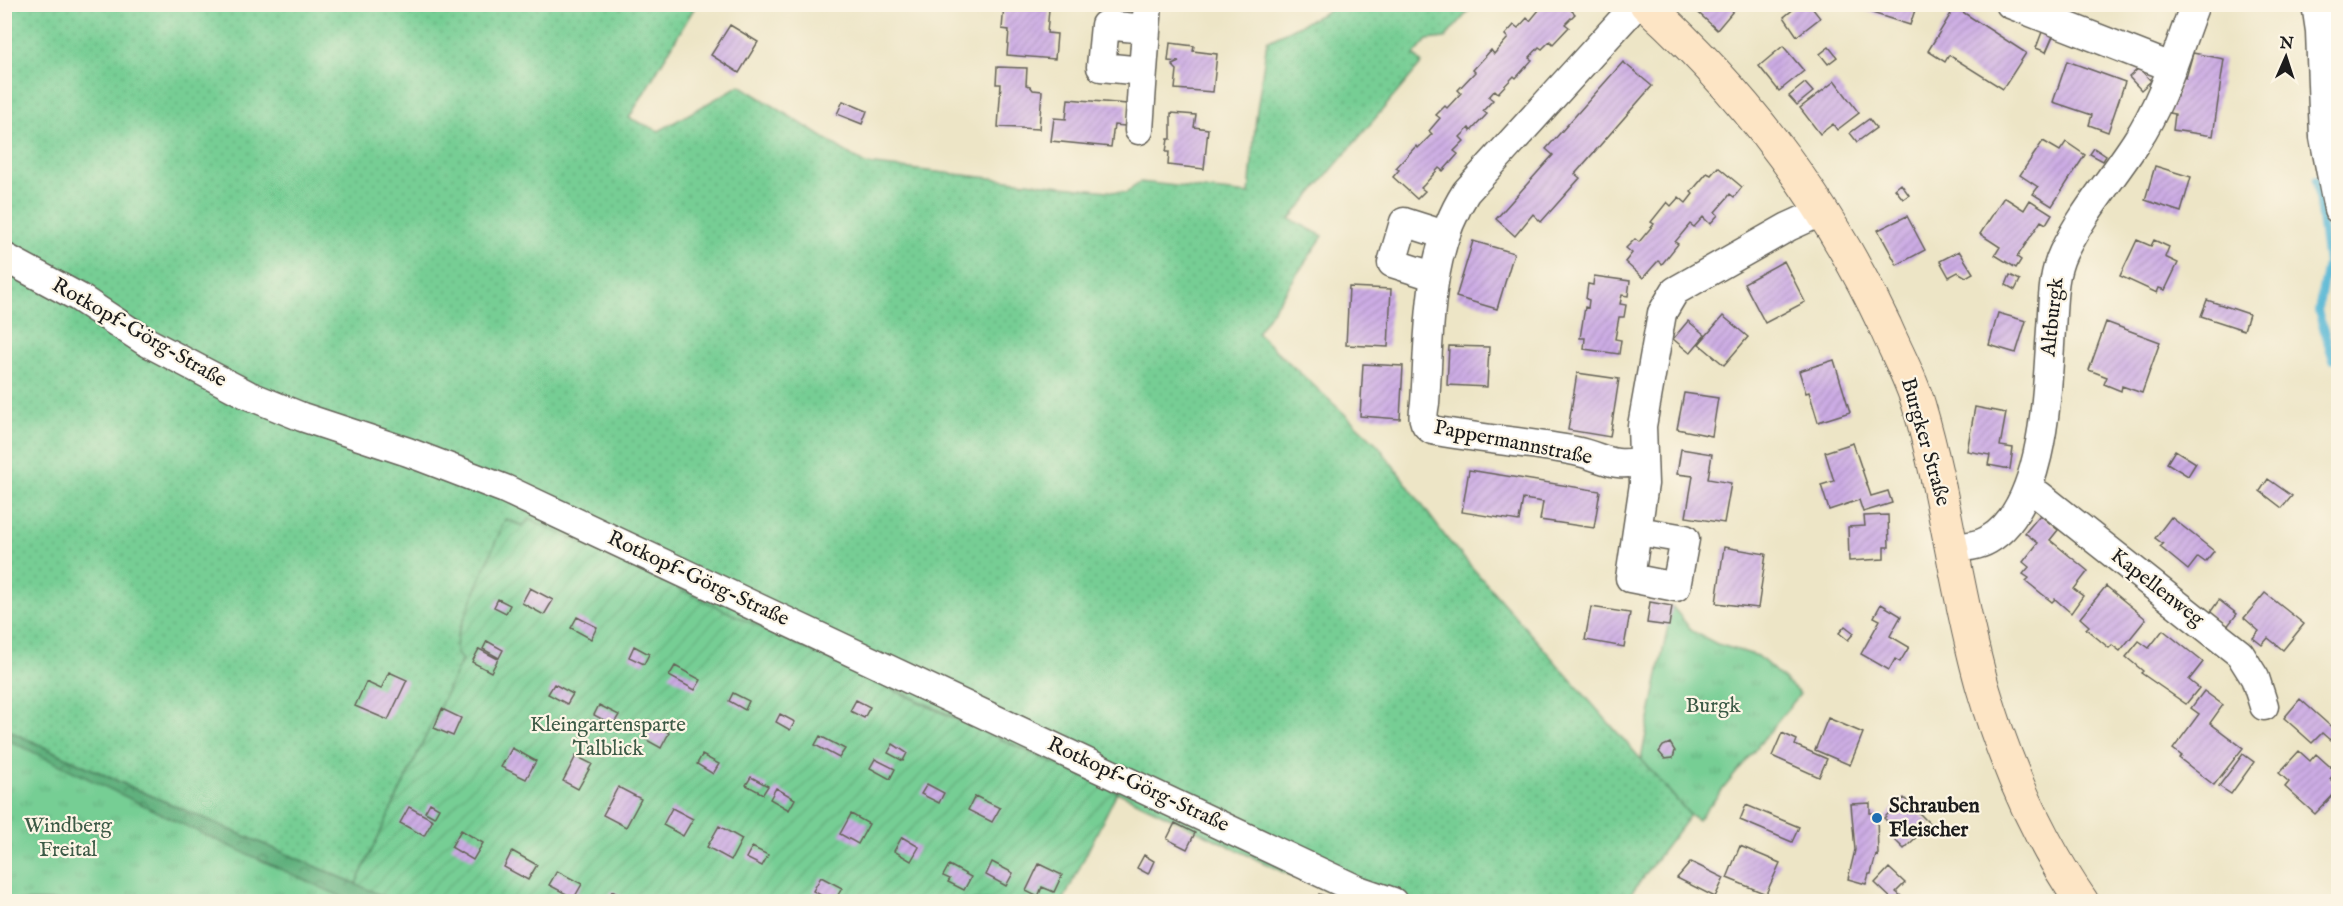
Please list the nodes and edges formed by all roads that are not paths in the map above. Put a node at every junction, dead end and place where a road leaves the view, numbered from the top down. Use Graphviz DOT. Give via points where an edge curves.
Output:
graph roads {
  1 [pos="1637,4"];
  2 [pos="1646,4"];
  3 [pos="2010,4"];
  4 [pos="2196,4"];
  5 [pos="2316,4"];
  6 [pos="1147,17"];
  7 [pos="2171,67"];
  8 [pos="1143,71"];
  9 [pos="1139,130"];
  10 [pos="2338,209"];
  11 [pos="1823,211"];
  12 [pos="1445,235"];
  13 [pos="4,257"];
  14 [pos="1433,276"];
  15 [pos="1643,461"];
  16 [pos="2027,489"];
  17 [pos="1638,531"];
  18 [pos="1953,548"];
  19 [pos="2264,706"];
  20 [pos="1393,902"];
  21 [pos="2082,902"];
  1 -- 12 [label="street, Pappermannstraße" via="1466,192"];
  2 -- 11 [label="main road, Burgker Straße" via="1742,103"];
  3 -- 7 [label="street"];
  4 -- 7 [label="street, Altburgk"];
  5 -- 10 [label="street" via="2324,137"];
  6 -- 8 [label="street"];
  6 -- 8 [label="street" via="1105,25 1101,67"];
  7 -- 16 [label="street, Altburgk" via="2161,98 2137,141 2062,254 2055,280 2046,407"];
  8 -- 9 [label="street"];
  11 -- 15 [label="street" via="1675,291 1662,313 1642,426"];
  11 -- 18 [label="main road, Burgker Straße" via="1867,289 1919,404"];
  12 -- 14 [label="street, Pappermannstraße"];
  12 -- 14 [label="street" via="1404,222 1392,263"];
  13 -- 20 [label="street, Rotkopf-Görg-Straße" via="78,297 145,341 248,395 505,489 1358,890"];
  14 -- 15 [label="street, Pappermannstraße" via="1425,425 1450,434 1578,452 1604,462"];
  15 -- 17 [label="street"];
  16 -- 18 [label="street, Altburgk" via="2004,527 1988,540"];
  16 -- 19 [label="street, Kapellenweg" via="2240,654 2255,678"];
  18 -- 21 [label="main road, Burgker Straße" via="1967,624 1997,734 2041,831"];
}
